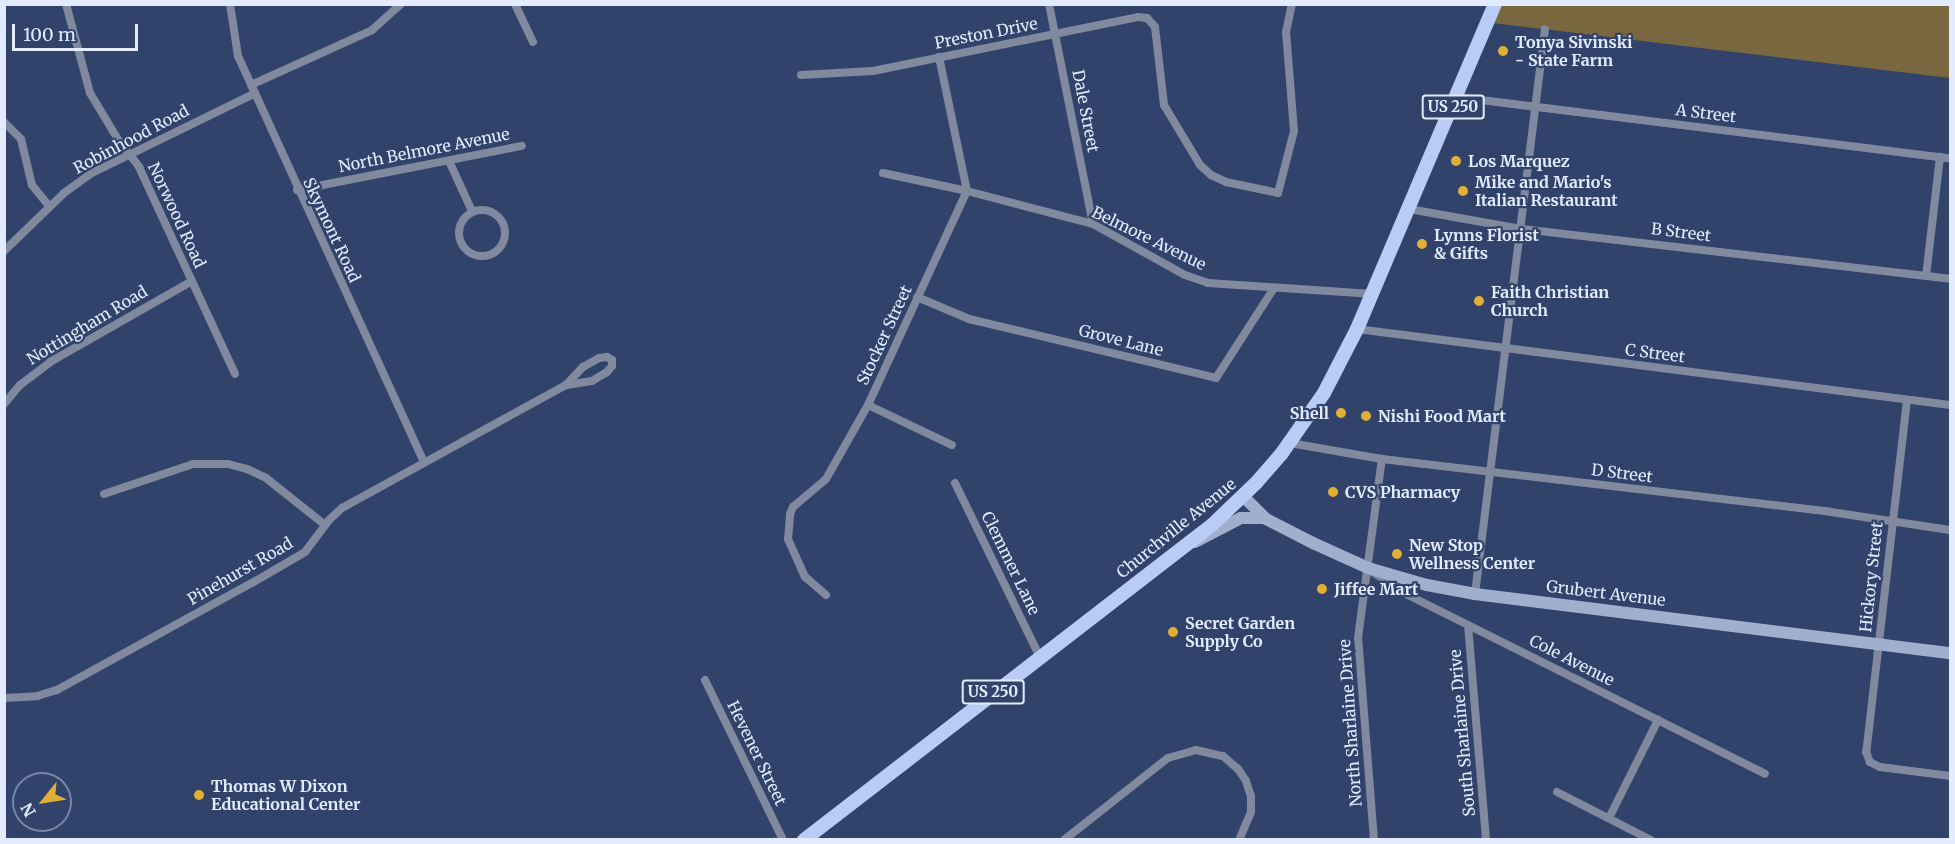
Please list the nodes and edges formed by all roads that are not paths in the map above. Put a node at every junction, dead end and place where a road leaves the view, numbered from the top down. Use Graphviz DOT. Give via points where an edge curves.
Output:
graph roads {
  1 [pos="66,4"];
  2 [pos="230,4"];
  3 [pos="401,4"];
  4 [pos="515,4"];
  5 [pos="1050,4"];
  6 [pos="1292,4"];
  7 [pos="1495,4"];
  8 [pos="1545,29"];
  9 [pos="1056,34"];
  10 [pos="532,42"];
  11 [pos="939,57"];
  12 [pos="801,75"];
  13 [pos="253,89"];
  14 [pos="1458,97"];
  15 [pos="1536,107"];
  16 [pos="4,122"];
  17 [pos="522,146"];
  18 [pos="130,154"];
  19 [pos="1940,157"];
  20 [pos="1950,158"];
  21 [pos="449,161"];
  22 [pos="883,173"];
  23 [pos="297,190"];
  24 [pos="967,191"];
  25 [pos="50,207"];
  26 [pos="1408,209"];
  27 [pos="472,211"];
  28 [pos="1093,224"];
  29 [pos="1521,228"];
  30 [pos="4,251"];
  31 [pos="1926,276"];
  32 [pos="1950,279"];
  33 [pos="192,281"];
  34 [pos="1274,288"];
  35 [pos="1372,294"];
  36 [pos="917,297"];
  37 [pos="1357,329"];
  38 [pos="1505,350"];
  39 [pos="235,374"];
  40 [pos="566,385"];
  41 [pos="1907,400"];
  42 [pos="4,404"];
  43 [pos="868,405"];
  44 [pos="1950,405"];
  45 [pos="1290,443"];
  46 [pos="952,445"];
  47 [pos="1382,459"];
  48 [pos="424,462"];
  49 [pos="1492,472"];
  50 [pos="955,483"];
  51 [pos="104,494"];
  52 [pos="1244,496"];
  53 [pos="1266,519"];
  54 [pos="1893,522"];
  55 [pos="325,525"];
  56 [pos="1950,530"];
  57 [pos="1183,547"];
  58 [pos="1368,568"];
  59 [pos="1475,594"];
  60 [pos="826,595"];
  61 [pos="1468,625"];
  62 [pos="1879,644"];
  63 [pos="1950,652"];
  64 [pos="1040,657"];
  65 [pos="705,680"];
  66 [pos="4,698"];
  67 [pos="1658,720"];
  68 [pos="1765,774"];
  69 [pos="1950,776"];
  70 [pos="1557,792"];
  71 [pos="1608,818"];
  72 [pos="783,840"];
  73 [pos="804,840"];
  74 [pos="1064,840"];
  75 [pos="1239,840"];
  76 [pos="1374,840"];
  77 [pos="1486,840"];
  78 [pos="1651,840"];
  1 -- 18 [label="street, Norwood Road" via="90,93"];
  2 -- 13 [label="street, Skymont Road" via="236,48"];
  3 -- 13 [label="street, Robinhood Road" via="372,30"];
  4 -- 10 [label="street"];
  5 -- 9 [label="street, Dale Street"];
  6 -- 9 [label="street, Preston Drive" via="1286,32 1294,131 1278,193 1226,182 1200,165 1162,101 1155,27 1151,21 1138,17"];
  7 -- 14 [label="main road, Churchville Avenue / US 250"];
  8 -- 15 [label="street"];
  9 -- 11 [label="street, Preston Drive"];
  9 -- 28 [label="street, Dale Street"];
  11 -- 12 [label="street, Preston Drive" via="873,72"];
  11 -- 24 [label="street"];
  13 -- 18 [label="street, Robinhood Road"];
  13 -- 23 [label="street, Skymont Road"];
  14 -- 15 [label="street, A Street"];
  14 -- 26 [label="main road, Churchville Avenue / US 250"];
  15 -- 19 [label="street, A Street"];
  15 -- 29 [label="street"];
  16 -- 25 [label="street" via="21,139 32,185"];
  17 -- 21 [label="street, North Belmore Avenue"];
  18 -- 25 [label="street, Robinhood Road" via="90,174"];
  18 -- 33 [label="street, Norwood Road"];
  19 -- 20 [label="street, A Street"];
  19 -- 31 [label="street"];
  21 -- 23 [label="street, North Belmore Avenue"];
  21 -- 27 [label="street"];
  22 -- 24 [label="street, Belmore Avenue"];
  23 -- 48 [label="street, Skymont Road"];
  24 -- 28 [label="street, Belmore Avenue"];
  24 -- 36 [label="street, Stocker Street"];
  25 -- 30 [label="street, Robinhood Road"];
  26 -- 29 [label="street, B Street"];
  26 -- 35 [label="main road, Churchville Avenue / US 250"];
  27 -- 27 [label="street" via="460,224 460,242 473,254 493,253 504,241 503,222 491,211"];
  28 -- 34 [label="street, Belmore Avenue" via="1193,278 1217,284"];
  29 -- 31 [label="street, B Street"];
  29 -- 38 [label="street"];
  31 -- 32 [label="street, B Street"];
  33 -- 39 [label="street, Norwood Road"];
  33 -- 42 [label="street, Nottingham Road" via="46,365 20,385"];
  34 -- 35 [label="street, Belmore Avenue"];
  34 -- 36 [label="street, Grove Lane" via="1216,378 969,319"];
  35 -- 37 [label="main road, Churchville Avenue / US 250"];
  36 -- 43 [label="street, Stocker Street"];
  37 -- 38 [label="street, C Street"];
  37 -- 45 [label="main road, Churchville Avenue / US 250" via="1324,393"];
  38 -- 41 [label="street, C Street"];
  38 -- 49 [label="street"];
  40 -- 40 [label="street, Pinehurst Road" via="592,381 607,372 612,360 599,358 583,367"];
  40 -- 48 [label="street, Pinehurst Road"];
  41 -- 44 [label="street, C Street"];
  41 -- 54 [label="street, Hickory Street"];
  43 -- 46 [label="street"];
  43 -- 60 [label="street, Stocker Street" via="826,480 793,507 788,519 788,539 805,577"];
  45 -- 47 [label="street, D Street"];
  45 -- 52 [label="main road, Churchville Avenue / US 250"];
  47 -- 49 [label="street, D Street"];
  47 -- 58 [label="street, North Sharlaine Drive"];
  48 -- 55 [label="street, Pinehurst Road" via="342,508"];
  49 -- 54 [label="street, D Street"];
  49 -- 59 [label="street"];
  50 -- 64 [label="street, Clemmer Lane"];
  51 -- 55 [label="street" via="193,464 228,464 266,478"];
  52 -- 53 [label="street, Grubert Avenue"];
  52 -- 57 [label="main road, Churchville Avenue / US 250"];
  53 -- 57 [label="street" via="1241,518"];
  53 -- 58 [label="street, Grubert Avenue"];
  54 -- 56 [label="street, D Street"];
  54 -- 62 [label="street, Hickory Street"];
  55 -- 66 [label="street, Pinehurst Road" via="312,545 296,558 62,688 37,696"];
  57 -- 64 [label="main road, Churchville Avenue / US 250"];
  58 -- 59 [label="street, Grubert Avenue" via="1417,583"];
  58 -- 61 [label="street, Cole Avenue" via="1397,590"];
  58 -- 76 [label="street, North Sharlaine Drive" via="1358,638"];
  59 -- 62 [label="street, Grubert Avenue"];
  61 -- 67 [label="street, Cole Avenue"];
  61 -- 77 [label="street, South Sharlaine Drive"];
  62 -- 63 [label="street, Grubert Avenue"];
  62 -- 69 [label="street, Hickory Street" via="1868,758 1880,767"];
  64 -- 73 [label="main road, Churchville Avenue / US 250"];
  65 -- 72 [label="street, Hevener Street"];
  67 -- 68 [label="street, Cole Avenue"];
  67 -- 71 [label="street"];
  70 -- 71 [label="street"];
  71 -- 78 [label="street"];
  74 -- 75 [label="street" via="1148,772 1176,754 1194,750 1223,756 1248,785 1252,802 1249,823"];
}
